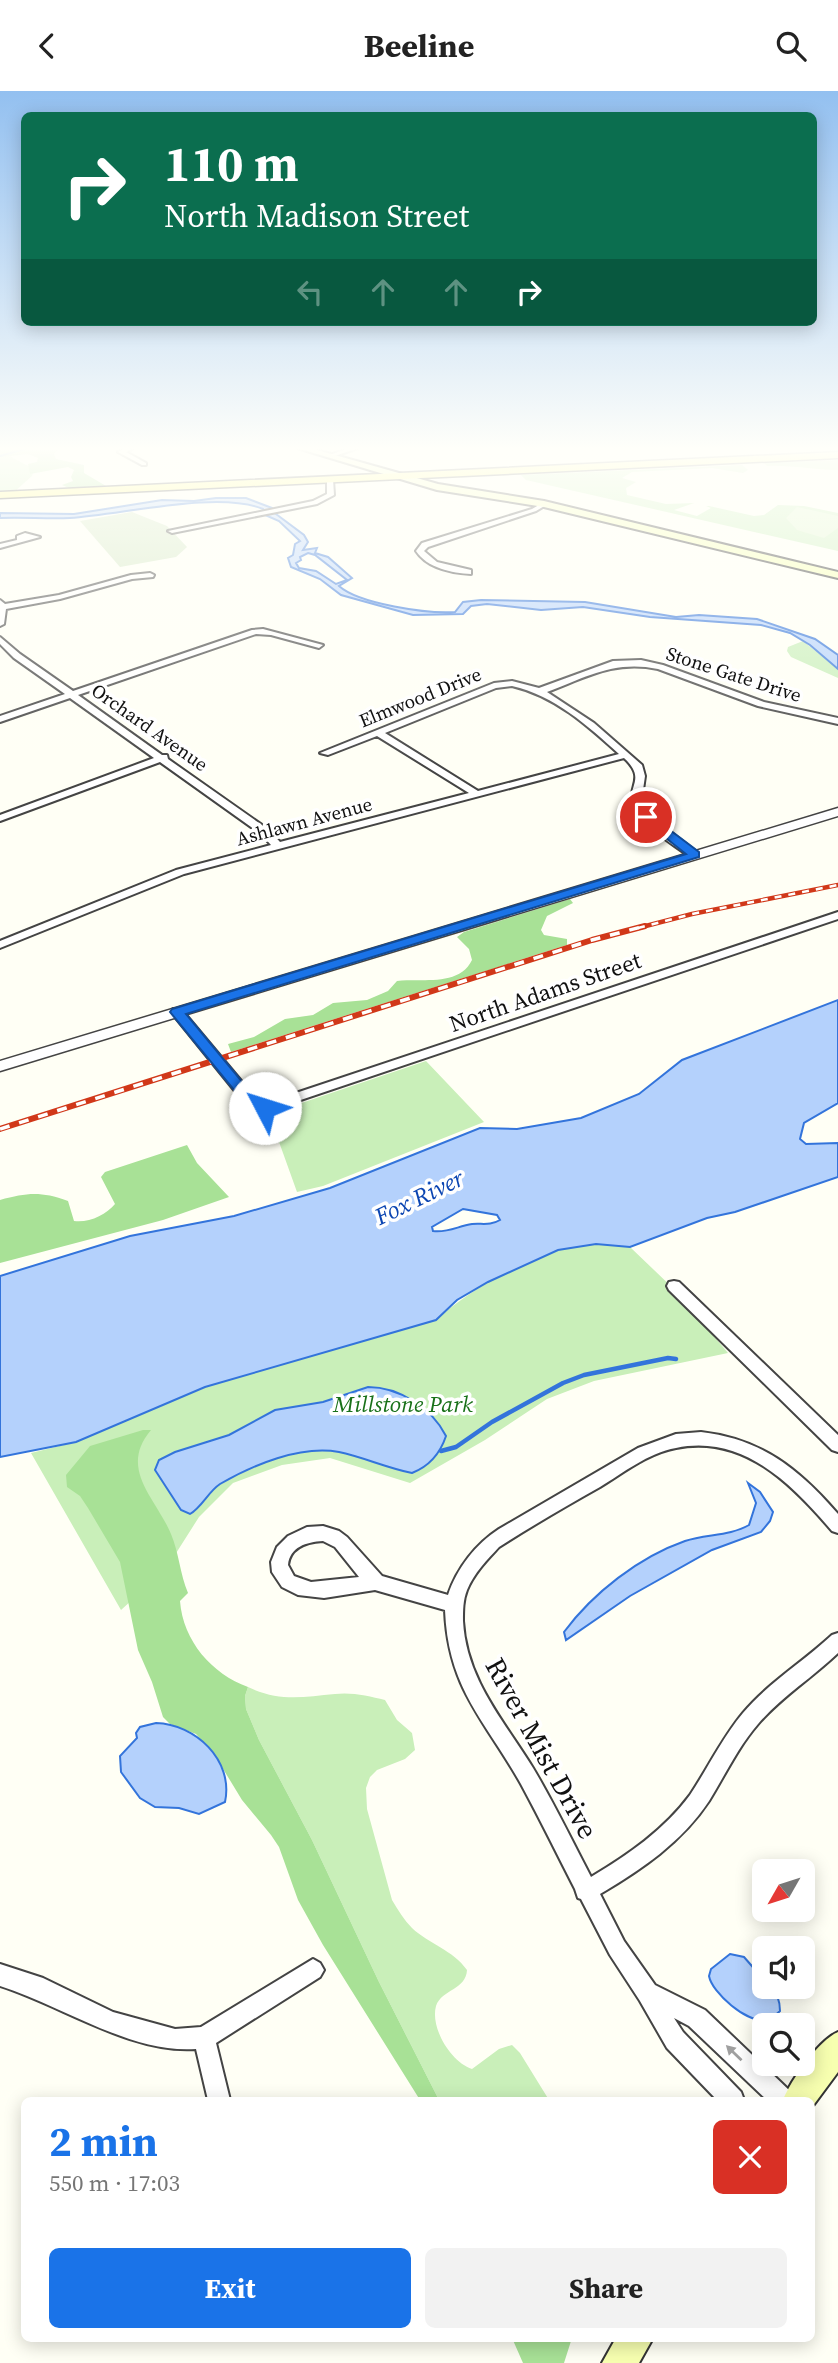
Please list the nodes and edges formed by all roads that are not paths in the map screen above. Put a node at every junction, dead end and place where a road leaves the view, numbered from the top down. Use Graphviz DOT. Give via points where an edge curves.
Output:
graph roads {
  1 [pos="421,554"];
  2 [pos="751,554"];
  3 [pos="468,572"];
  4 [pos="150,575"];
  5 [pos="838,575"];
  6 [pos="2,604"];
  7 [pos="0,624"];
  8 [pos="0,639"];
  9 [pos="319,645"];
  10 [pos="540,691"];
  11 [pos="74,694"];
  12 [pos="0,719"];
  13 [pos="838,721"];
  14 [pos="379,733"];
  15 [pos="325,753"];
  16 [pos="625,755"];
  17 [pos="164,757"];
  18 [pos="477,794"];
  19 [pos="838,812"];
  20 [pos="0,818"];
  21 [pos="278,846"];
  22 [pos="694,855"];
  23 [pos="838,915"];
  24 [pos="0,945"];
  25 [pos="177,1012"];
  26 [pos="0,1066"];
  27 [pos="674,1286"];
  28 [pos="838,1445"];
  29 [pos="838,1526"];
  30 [pos="376,1582"];
  31 [pos="454,1604"];
  32 [pos="838,1641"];
  33 [pos="585,1891"];
  34 [pos="313,1970"];
  35 [pos="0,1975"];
  36 [pos="648,1993"];
  37 [pos="204,2038"];
  38 [pos="838,2047"];
  39 [pos="218,2097"];
  40 [pos="730,2097"];
  41 [pos="780,2097"];
  42 [pos="800,2097"];
  43 [pos="633,2342"];
  44 [pos="620,2363"];
  1 -- 3 [label="street" via="436,564"];
  2 -- 5 [label="main road"];
  4 -- 6 [label="street" via="60,597"];
  6 -- 7 [label="street"];
  8 -- 11 [label="street, Orchard Avenue" via="17,656"];
  9 -- 11 [label="street" via="255,632"];
  10 -- 13 [label="street, Stone Gate Drive" via="616,663 641,663 761,704"];
  10 -- 14 [label="street, Elmwood Drive" via="515,682 500,683"];
  10 -- 16 [label="street, Elmwood Drive"];
  11 -- 12 [label="street"];
  11 -- 17 [label="street, Orchard Avenue"];
  14 -- 15 [label="street, Elmwood Drive"];
  14 -- 18 [label="street"];
  16 -- 18 [label="street, Ashlawn Avenue"];
  16 -- 22 [label="street, Elmwood Drive" via="641,773 638,806"];
  17 -- 20 [label="street"];
  17 -- 21 [label="street, Orchard Avenue" via="265,831"];
  18 -- 21 [label="street, Ashlawn Avenue"];
  19 -- 22 [label="street"];
  21 -- 24 [label="street, Ashlawn Avenue" via="180,872"];
  22 -- 25 [label="street"];
  23 -- 25 [label="street, North Adams Street" via="265,1108 248,1098"];
  25 -- 26 [label="street"];
  27 -- 28 [label="street"];
  29 -- 31 [label="street, River Mist Drive" via="790,1475 754,1450 726,1441 676,1441 644,1453 493,1542 460,1585"];
  30 -- 30 [label="street" via="332,1536 303,1535 288,1545 280,1558 281,1571 299,1588 316,1591"];
  30 -- 31 [label="street"];
  31 -- 33 [label="street, River Mist Drive" via="461,1666 480,1705 527,1776"];
  32 -- 33 [label="street" via="777,1690 747,1722 694,1806 664,1840"];
  33 -- 36 [label="street, River Mist Drive"];
  34 -- 37 [label="street"];
  35 -- 37 [label="street" via="143,2033 175,2041"];
  36 -- 40 [label="street, River Mist Drive" via="675,2040"];
  41 -- 36 [label="street, River Mist Drive, one-way" via="697,2018"];
  37 -- 39 [label="street"];
  38 -- 42 [label="main road"];
  43 -- 44 [label="main road"];
}
